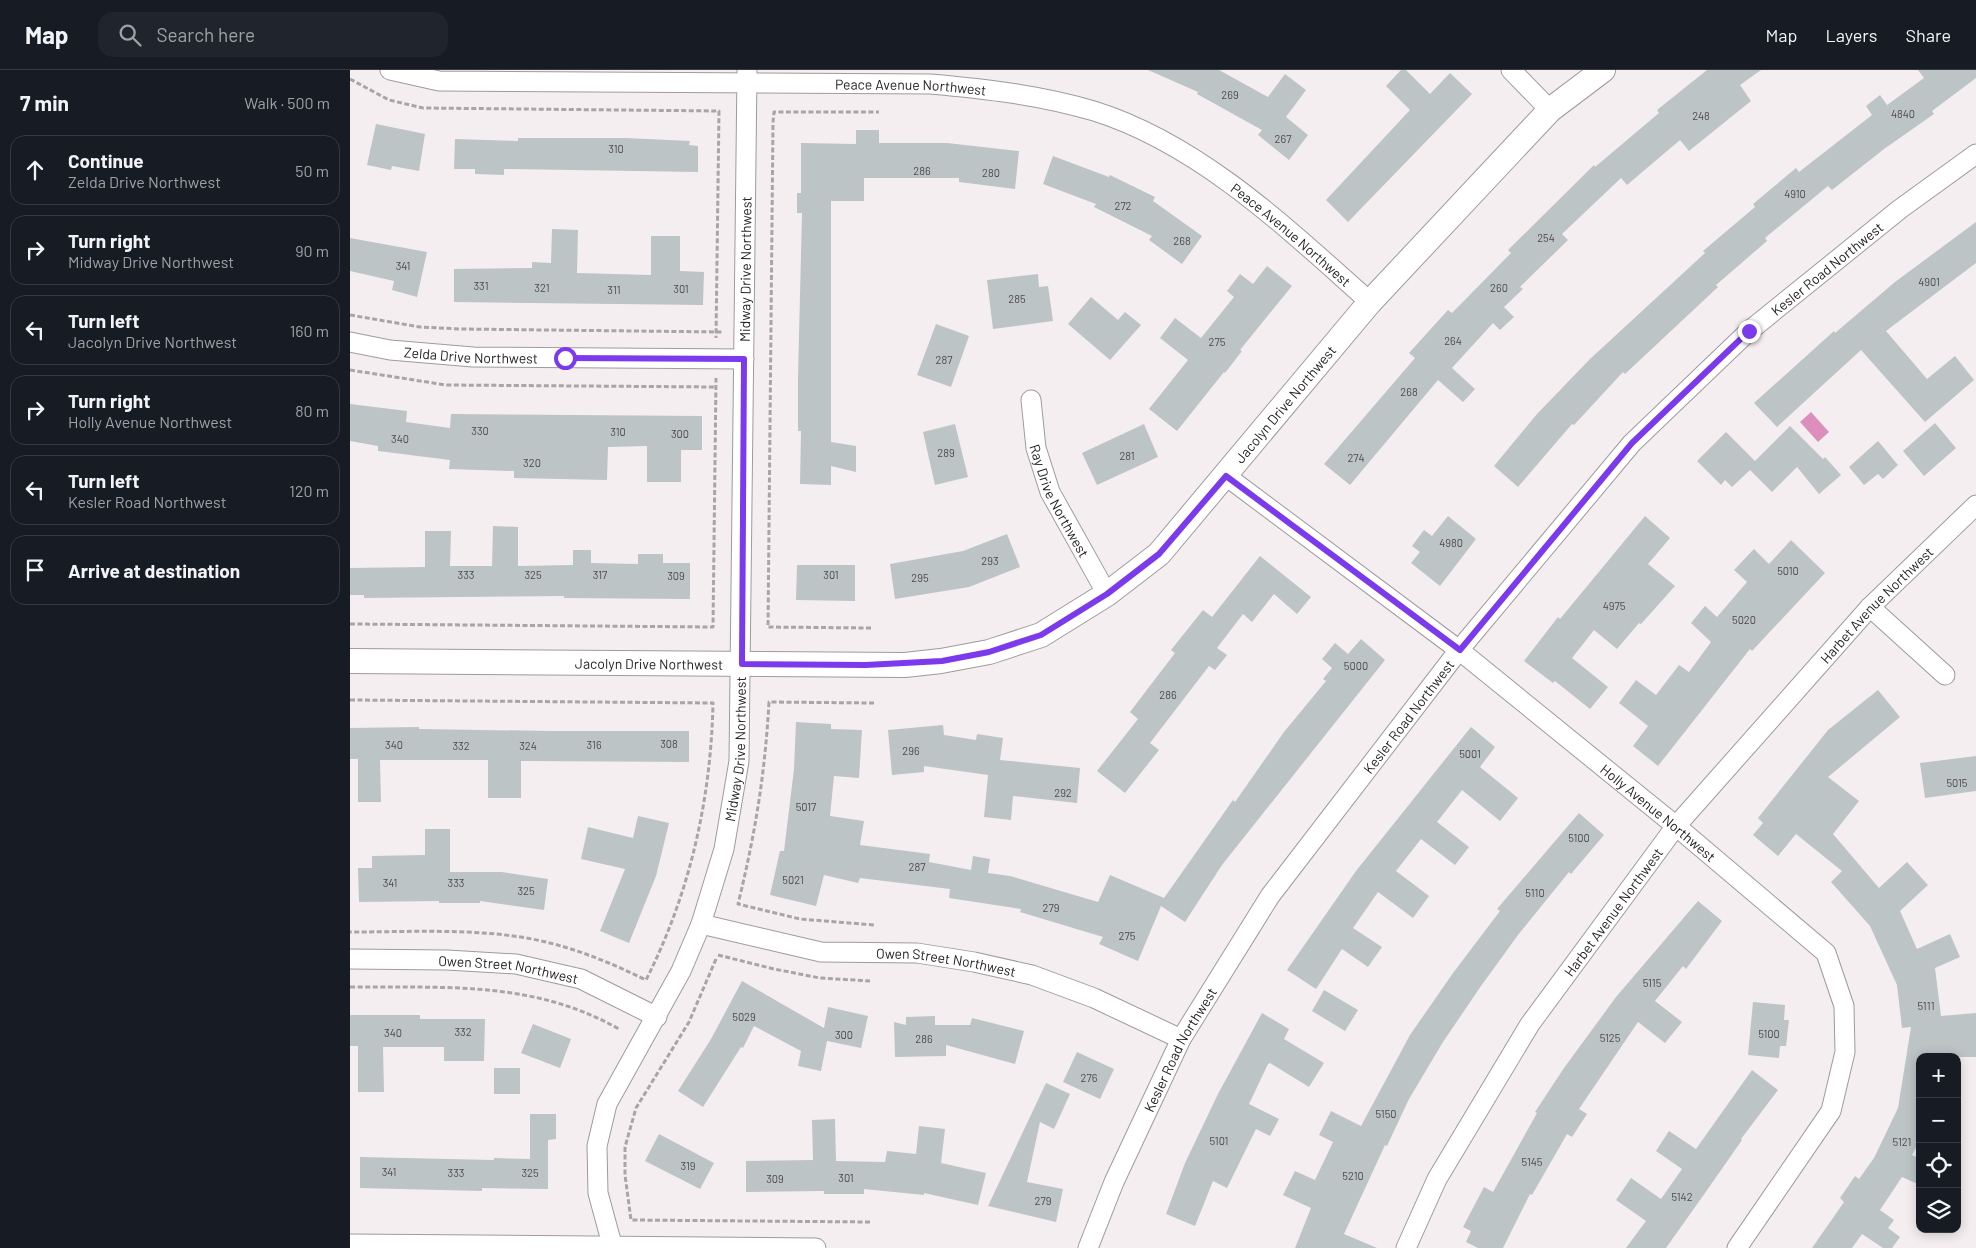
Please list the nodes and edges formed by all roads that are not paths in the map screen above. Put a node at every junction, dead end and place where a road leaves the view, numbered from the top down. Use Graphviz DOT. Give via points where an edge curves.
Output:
graph roads {
  1 [pos="390,70"];
  2 [pos="1511,70"];
  3 [pos="1603,70"];
  4 [pos="746,76"];
  5 [pos="1550,110"];
  6 [pos="1976,154"];
  7 [pos="1370,302"];
  8 [pos="350,342"];
  9 [pos="744,359"];
  10 [pos="1031,400"];
  11 [pos="1226,476"];
  12 [pos="1976,505"];
  13 [pos="1107,594"];
  14 [pos="1870,607"];
  15 [pos="1460,650"];
  16 [pos="350,661"];
  17 [pos="742,664"];
  18 [pos="1945,675"];
  19 [pos="1676,826"];
  20 [pos="701,924"];
  21 [pos="350,959"];
  22 [pos="656,1017"];
  23 [pos="1181,1039"];
  24 [pos="350,1244"];
  25 [pos="613,1247"];
  26 [pos="816,1248"];
  27 [pos="1088,1248"];
  28 [pos="1406,1248"];
  29 [pos="1737,1248"];
  1 -- 4 [label="street, Peace Avenue Northwest" via="439,81"];
  2 -- 5 [label="street"];
  3 -- 5 [label="street, Jacolyn Drive Northwest"];
  4 -- 7 [label="street, Peace Avenue Northwest" via="1010,91 1095,112 1162,140 1227,182 1284,226"];
  4 -- 9 [label="street, Midway Drive Northwest"];
  5 -- 7 [label="street, Jacolyn Drive Northwest"];
  6 -- 15 [label="street, Kesler Road Northwest" via="1900,209 1749,331 1632,443"];
  7 -- 11 [label="street, Jacolyn Drive Northwest"];
  8 -- 9 [label="street, Zelda Drive Northwest" via="390,350 474,357"];
  9 -- 17 [label="street, Midway Drive Northwest"];
  10 -- 13 [label="street, Ray Drive Northwest" via="1036,448 1050,492"];
  11 -- 13 [label="street, Jacolyn Drive Northwest" via="1159,554"];
  11 -- 15 [label="street, Holly Avenue Northwest"];
  12 -- 14 [label="street, Harbet Avenue Northwest"];
  13 -- 17 [label="street, Jacolyn Drive Northwest" via="1041,635 979,654 905,664"];
  14 -- 18 [label="street"];
  14 -- 19 [label="street, Harbet Avenue Northwest"];
  15 -- 19 [label="street, Holly Avenue Northwest"];
  15 -- 23 [label="street, Kesler Road Northwest" via="1270,896"];
  16 -- 17 [label="street, Jacolyn Drive Northwest"];
  17 -- 20 [label="street, Midway Drive Northwest" via="739,761 724,849"];
  19 -- 28 [label="street, Harbet Avenue Northwest" via="1530,1024 1437,1179"];
  19 -- 29 [label="street, Holly Avenue Northwest" via="1826,953 1844,1006 1845,1052 1832,1111"];
  20 -- 22 [label="street, Midway Drive Northwest"];
  20 -- 23 [label="street, Owen Street Northwest" via="822,952 917,953 1032,975 1094,998"];
  21 -- 22 [label="street, Owen Street Northwest" via="516,964 582,978"];
  22 -- 25 [label="street, Midway Drive Northwest" via="607,1104 596,1146 598,1194"];
  23 -- 27 [label="street, Kesler Road Northwest" via="1114,1182"];
  24 -- 25 [label="street"];
  25 -- 26 [label="street"];
}
